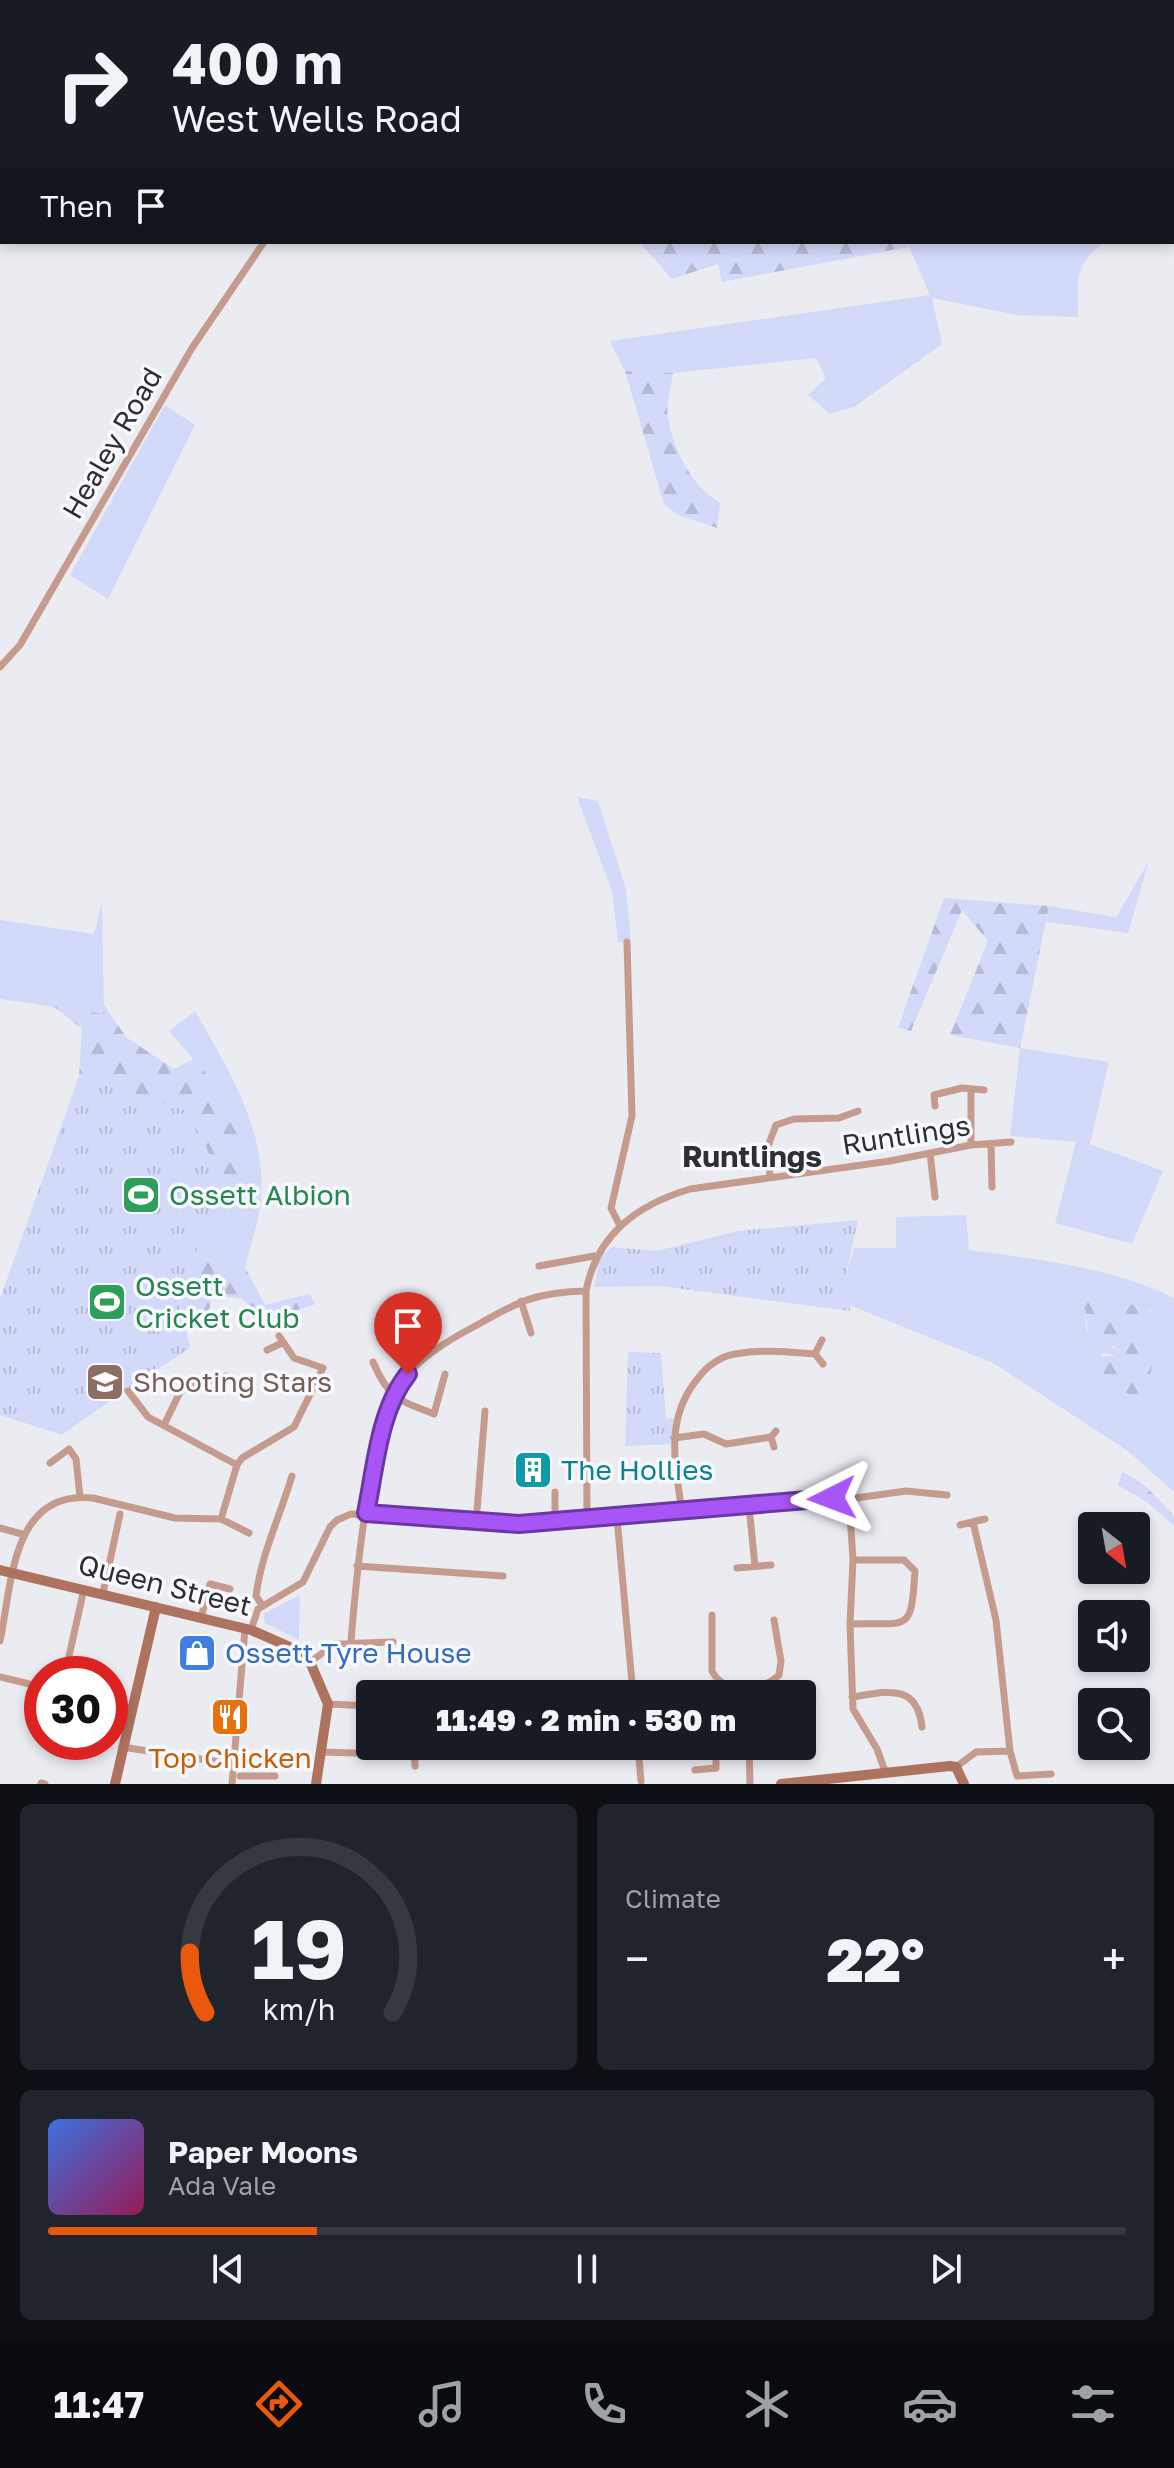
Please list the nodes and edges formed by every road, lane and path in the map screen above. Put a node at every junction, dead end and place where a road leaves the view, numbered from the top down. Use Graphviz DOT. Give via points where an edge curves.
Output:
graph roads {
  1 [pos="263,244"];
  2 [pos="0,667"];
  3 [pos="627,942"];
  4 [pos="924,1090"];
  5 [pos="971,1090"];
  6 [pos="984,1090"];
  7 [pos="934,1095"];
  8 [pos="935,1106"];
  9 [pos="858,1111"];
  10 [pos="1011,1142"];
  11 [pos="991,1144"];
  12 [pos="971,1145"];
  13 [pos="930,1153"];
  14 [pos="770,1176"];
  15 [pos="992,1187"];
  16 [pos="935,1197"];
  17 [pos="620,1226"];
  18 [pos="594,1256"];
  19 [pos="539,1266"];
  20 [pos="586,1291"];
  21 [pos="521,1301"];
  22 [pos="531,1333"];
  23 [pos="822,1340"];
  24 [pos="267,1350"];
  25 [pos="759,1351"];
  26 [pos="815,1354"];
  27 [pos="373,1362"];
  28 [pos="760,1364"];
  29 [pos="823,1364"];
  30 [pos="445,1374"];
  31 [pos="225,1376"];
  32 [pos="128,1391"];
  33 [pos="394,1398"];
  34 [pos="485,1411"];
  35 [pos="165,1423"];
  36 [pos="674,1438"];
  37 [pos="774,1447"];
  38 [pos="50,1463"];
  39 [pos="237,1465"];
  40 [pos="292,1476"];
  41 [pos="555,1492"];
  42 [pos="947,1495"];
  43 [pos="80,1497"];
  44 [pos="849,1499"];
  45 [pos="749,1506"];
  46 [pos="682,1512"];
  47 [pos="366,1513"];
  48 [pos="120,1514"];
  49 [pos="617,1518"];
  50 [pos="221,1519"];
  51 [pos="985,1519"];
  52 [pos="587,1520"];
  53 [pos="973,1522"];
  54 [pos="476,1523"];
  55 [pos="555,1523"];
  56 [pos="960,1525"];
  57 [pos="0,1528"];
  58 [pos="249,1533"];
  59 [pos="22,1534"];
  60 [pos="853,1560"];
  61 [pos="771,1565"];
  62 [pos="357,1566"];
  63 [pos="755,1566"];
  64 [pos="737,1568"];
  65 [pos="0,1570"];
  66 [pos="14,1574"];
  67 [pos="503,1576"];
  68 [pos="84,1589"];
  69 [pos="230,1589"];
  70 [pos="103,1593"];
  71 [pos="262,1605"];
  72 [pos="156,1607"];
  73 [pos="712,1615"];
  74 [pos="201,1618"];
  75 [pos="774,1620"];
  76 [pos="850,1624"];
  77 [pos="248,1630"];
  78 [pos="0,1641"];
  79 [pos="351,1641"];
  80 [pos="393,1642"];
  81 [pos="69,1656"];
  82 [pos="310,1662"];
  83 [pos="0,1677"];
  84 [pos="632,1680"];
  85 [pos="718,1680"];
  86 [pos="772,1680"];
  87 [pos="24,1683"];
  88 [pos="918,1690"];
  89 [pos="852,1697"];
  90 [pos="911,1699"];
  91 [pos="328,1704"];
  92 [pos="356,1705"];
  93 [pos="128,1722"];
  94 [pos="922,1727"];
  95 [pos="128,1748"];
  96 [pos="356,1751"];
  97 [pos="1010,1751"];
  98 [pos="321,1752"];
  99 [pos="120,1760"];
  100 [pos="415,1760"];
  101 [pos="639,1760"];
  102 [pos="716,1760"];
  103 [pos="749,1760"];
  104 [pos="233,1764"];
  105 [pos="415,1766"];
  106 [pos="956,1767"];
  107 [pos="695,1770"];
  108 [pos="885,1771"];
  109 [pos="1051,1774"];
  110 [pos="275,1776"];
  111 [pos="240,1780"];
  112 [pos="1030,1780"];
  113 [pos="641,1781"];
  114 [pos="115,1784"];
  115 [pos="232,1784"];
  116 [pos="316,1784"];
  117 [pos="750,1784"];
  118 [pos="781,1784"];
  119 [pos="788,1784"];
  120 [pos="964,1784"];
  1 -- 2 [label="street, Healey Road" via="192,348 20,645"];
  3 -- 17 [label="street" via="632,1116 611,1208"];
  4 -- 7 [label="street"];
  5 -- 6 [label="street"];
  5 -- 7 [label="street"];
  5 -- 12 [label="street"];
  7 -- 8 [label="street"];
  9 -- 14 [label="street" via="776,1125 768,1146"];
  10 -- 11 [label="street, Runtlings"];
  11 -- 12 [label="street, Runtlings"];
  11 -- 15 [label="street"];
  12 -- 13 [label="street, Runtlings"];
  13 -- 14 [label="street, Runtlings"];
  13 -- 16 [label="street"];
  14 -- 17 [label="street, Runtlings" via="665,1196"];
  17 -- 18 [label="street, Runtlings"];
  18 -- 19 [label="street"];
  18 -- 20 [label="street"];
  20 -- 21 [label="street" via="542,1293"];
  20 -- 52 [label="street"];
  21 -- 22 [label="street"];
  21 -- 33 [label="street" via="431,1355 408,1374"];
  23 -- 26 [label="street"];
  24 -- 39 [label="street" via="280,1339 294,1358 323,1368 294,1427"];
  25 -- 26 [label="street"];
  25 -- 28 [label="street"];
  25 -- 36 [label="street" via="732,1354 706,1368 681,1404"];
  26 -- 29 [label="street"];
  27 -- 33 [label="street"];
  30 -- 33 [label="street" via="434,1414"];
  31 -- 35 [label="street" via="181,1390"];
  32 -- 35 [label="street" via="148,1417"];
  33 -- 47 [label="street"];
  34 -- 54 [label="street"];
  35 -- 39 [label="street"];
  36 -- 37 [label="street" via="704,1434 726,1444 773,1434"];
  36 -- 46 [label="street"];
  38 -- 43 [label="street" via="69,1449 76,1459"];
  39 -- 50 [label="street"];
  40 -- 71 [label="street" via="259,1568 256,1596"];
  41 -- 55 [label="street"];
  42 -- 44 [label="street" via="906,1491"];
  43 -- 50 [label="street" via="175,1518"];
  43 -- 59 [label="street" via="53,1504"];
  44 -- 45 [label="street" via="815,1497"];
  44 -- 60 [label="street"];
  45 -- 46 [label="street"];
  45 -- 63 [label="street"];
  46 -- 49 [label="street"];
  47 -- 54 [label="street"];
  47 -- 62 [label="street"];
  47 -- 71 [label="street" via="337,1520 303,1582"];
  48 -- 70 [label="street"];
  49 -- 52 [label="street"];
  49 -- 84 [label="street"];
  50 -- 58 [label="street"];
  51 -- 53 [label="street"];
  52 -- 55 [label="street"];
  53 -- 56 [label="street"];
  53 -- 97 [label="street" via="996,1620"];
  54 -- 55 [label="street"];
  57 -- 59 [label="street"];
  59 -- 66 [label="street"];
  60 -- 76 [label="street"];
  60 -- 76 [label="street" via="904,1560 915,1571 908,1619"];
  61 -- 63 [label="street"];
  62 -- 67 [label="street"];
  62 -- 79 [label="street"];
  63 -- 64 [label="street"];
  65 -- 66 [label="street, Queen Street"];
  66 -- 68 [label="street, Queen Street"];
  66 -- 78 [label="street"];
  68 -- 70 [label="street, Queen Street"];
  68 -- 81 [label="street"];
  69 -- 74 [label="street" via="210,1584"];
  70 -- 72 [label="street, Queen Street"];
  71 -- 77 [label="street"];
  72 -- 74 [label="street, Queen Street"];
  72 -- 93 [label="street"];
  73 -- 85 [label="street" via="707,1633"];
  74 -- 77 [label="street, Queen Street"];
  75 -- 86 [label="street" via="780,1630 781,1661 779,1675"];
  76 -- 89 [label="street"];
  77 -- 82 [label="street, Queen Street" via="285,1642"];
  77 -- 104 [label="street"];
  79 -- 80 [label="street"];
  79 -- 82 [label="street" via="335,1644"];
  82 -- 91 [label="street"];
  83 -- 87 [label="street"];
  88 -- 90 [label="street"];
  89 -- 90 [label="street" via="895,1692"];
  89 -- 108 [label="street"];
  90 -- 94 [label="street"];
  91 -- 92 [label="street"];
  91 -- 98 [label="street"];
  95 -- 104 [label="street"];
  96 -- 98 [label="street"];
  97 -- 106 [label="street" via="976,1752"];
  97 -- 112 [label="street" via="1014,1773"];
  98 -- 116 [label="street"];
  99 -- 114 [label="street"];
  100 -- 105 [label="street"];
  101 -- 113 [label="street"];
  102 -- 107 [label="street" via="716,1768"];
  103 -- 117 [label="street"];
  104 -- 111 [label="street"];
  104 -- 115 [label="street"];
  106 -- 108 [label="street"];
  106 -- 120 [label="street"];
  108 -- 119 [label="street"];
  109 -- 112 [label="street"];
  110 -- 111 [label="street"];
  118 -- 119 [label="street"];
}
